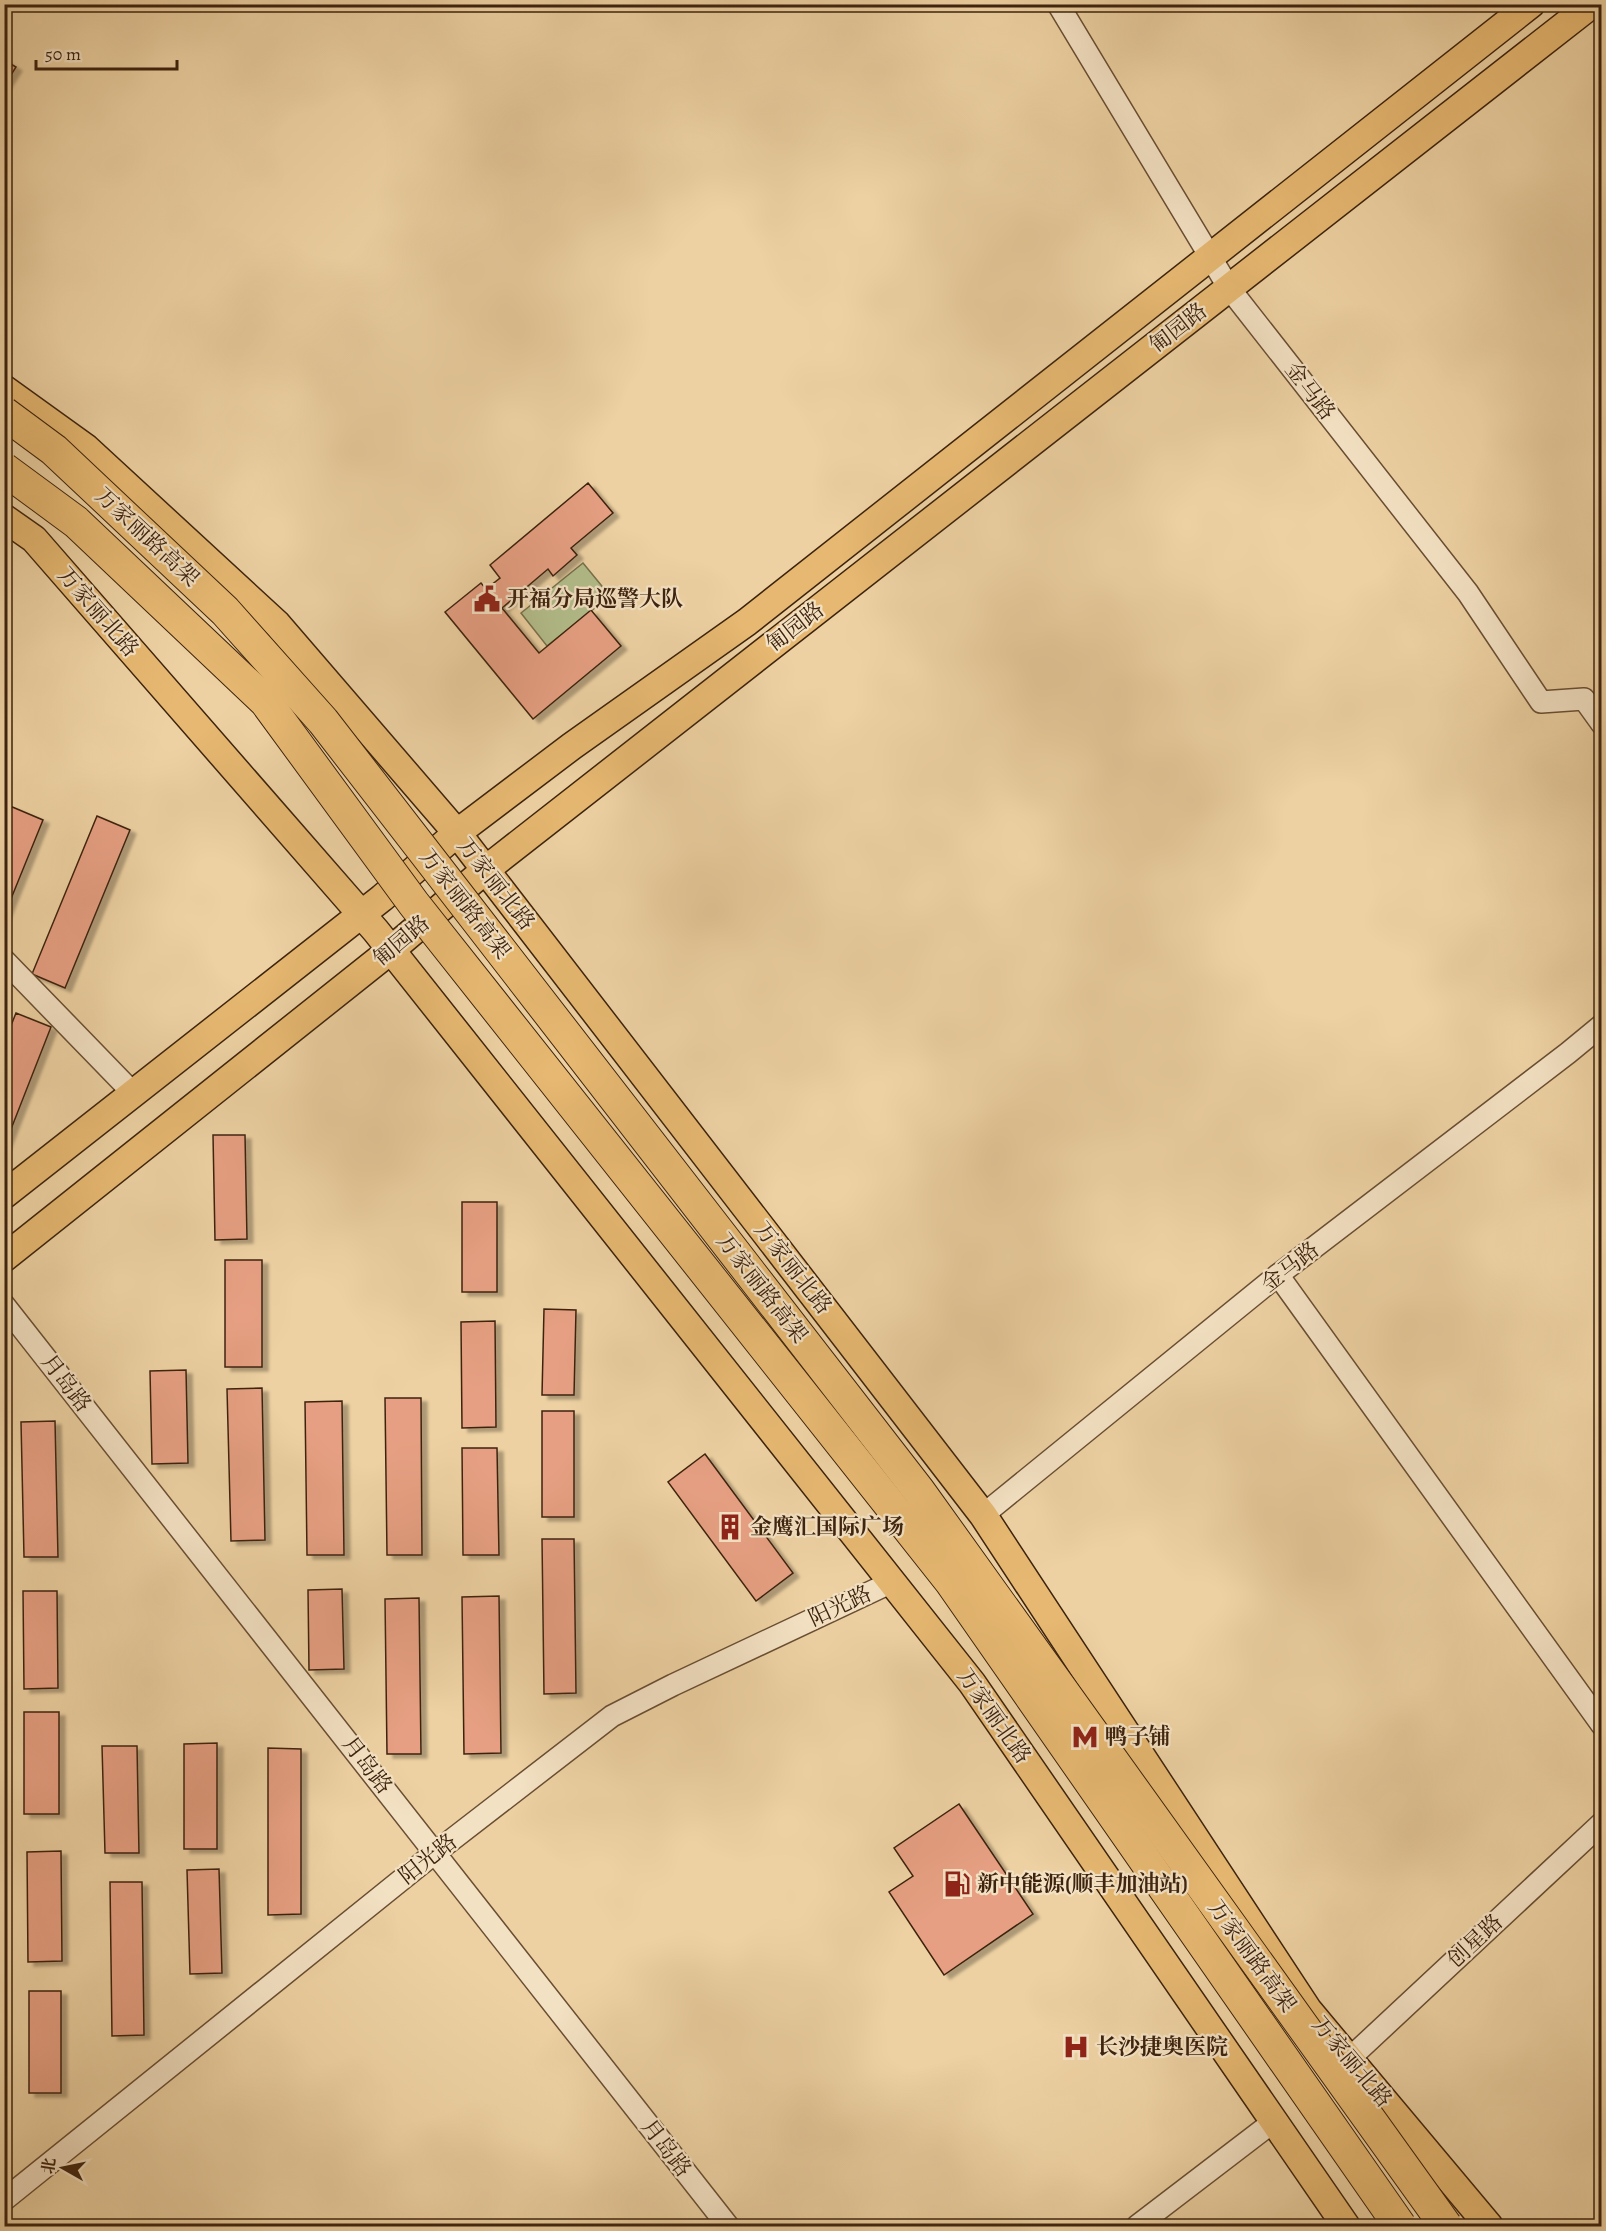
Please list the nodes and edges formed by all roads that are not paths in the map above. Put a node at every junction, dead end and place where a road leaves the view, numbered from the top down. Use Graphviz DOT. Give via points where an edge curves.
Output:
graph roads {
  1 [pos="1058,4"];
  2 [pos="1592,4"];
  3 [pos="1522,7"];
  4 [pos="1210,256"];
  5 [pos="1229,288"];
  6 [pos="4,389"];
  7 [pos="4,413"];
  8 [pos="4,469"];
  9 [pos="4,518"];
  10 [pos="1602,724"];
  11 [pos="457,833"];
  12 [pos="484,871"];
  13 [pos="361,913"];
  14 [pos="391,950"];
  15 [pos="4,960"];
  16 [pos="1602,1025"];
  17 [pos="133,1093"];
  18 [pos="4,1195"];
  19 [pos="4,1258"];
  20 [pos="1278,1275"];
  21 [pos="4,1305"];
  22 [pos="983,1515"];
  23 [pos="892,1582"];
  24 [pos="1602,1725"];
  25 [pos="1602,1823"];
  26 [pos="436,1852"];
  27 [pos="1349,2059"];
  28 [pos="1274,2122"];
  29 [pos="4,2200"];
  30 [pos="728,2226"];
  31 [pos="1137,2226"];
  32 [pos="1346,2226"];
  33 [pos="1400,2226"];
  34 [pos="1446,2226"];
  35 [pos="1490,2226"];
  1 -- 4 [label="street, 金马路"];
  2 -- 5 [label="main road, 匍园路"];
  3 -- 4 [label="main road, 匍园路"];
  4 -- 5 [label="street, 金马路"];
  4 -- 11 [label="main road, 匍园路" via="747,622"];
  5 -- 10 [label="street, 金马路" via="1468,593 1541,702 1584,699"];
  5 -- 12 [label="main road, 匍园路"];
  6 -- 11 [label="main road, 万家丽北路" via="86,448 277,624"];
  7 -- 34 [label="highway, 万家丽路高架, bridge" via="54,450 225,611 323,721 919,1491"];
  8 -- 33 [label="highway, 万家丽路高架, bridge" via="76,522 266,702 414,904 951,1582"];
  9 -- 13 [label="main road, 万家丽北路" via="34,539"];
  11 -- 12 [label="main road, 万家丽北路"];
  11 -- 13 [label="main road, 匍园路"];
  12 -- 14 [label="main road, 匍园路"];
  12 -- 22 [label="main road, 万家丽北路"];
  13 -- 14 [label="main road, 万家丽北路"];
  13 -- 17 [label="main road, 匍园路"];
  14 -- 19 [label="main road, 匍园路"];
  14 -- 23 [label="main road, 万家丽北路"];
  15 -- 17 [label="street"];
  16 -- 20 [label="street, 金马路"];
  17 -- 18 [label="main road, 匍园路"];
  20 -- 22 [label="street, 金马路"];
  20 -- 24 [label="street"];
  21 -- 26 [label="street, 月岛路"];
  22 -- 27 [label="main road, 万家丽北路" via="1308,2010"];
  23 -- 26 [label="street, 阳光路" via="612,1716"];
  23 -- 28 [label="main road, 万家丽北路" via="972,1683"];
  25 -- 27 [label="street, 创星路"];
  26 -- 29 [label="street, 阳光路"];
  26 -- 30 [label="street, 月岛路"];
  27 -- 35 [label="main road, 万家丽北路"];
  28 -- 31 [label="street"];
  28 -- 32 [label="main road, 万家丽北路"];
}
